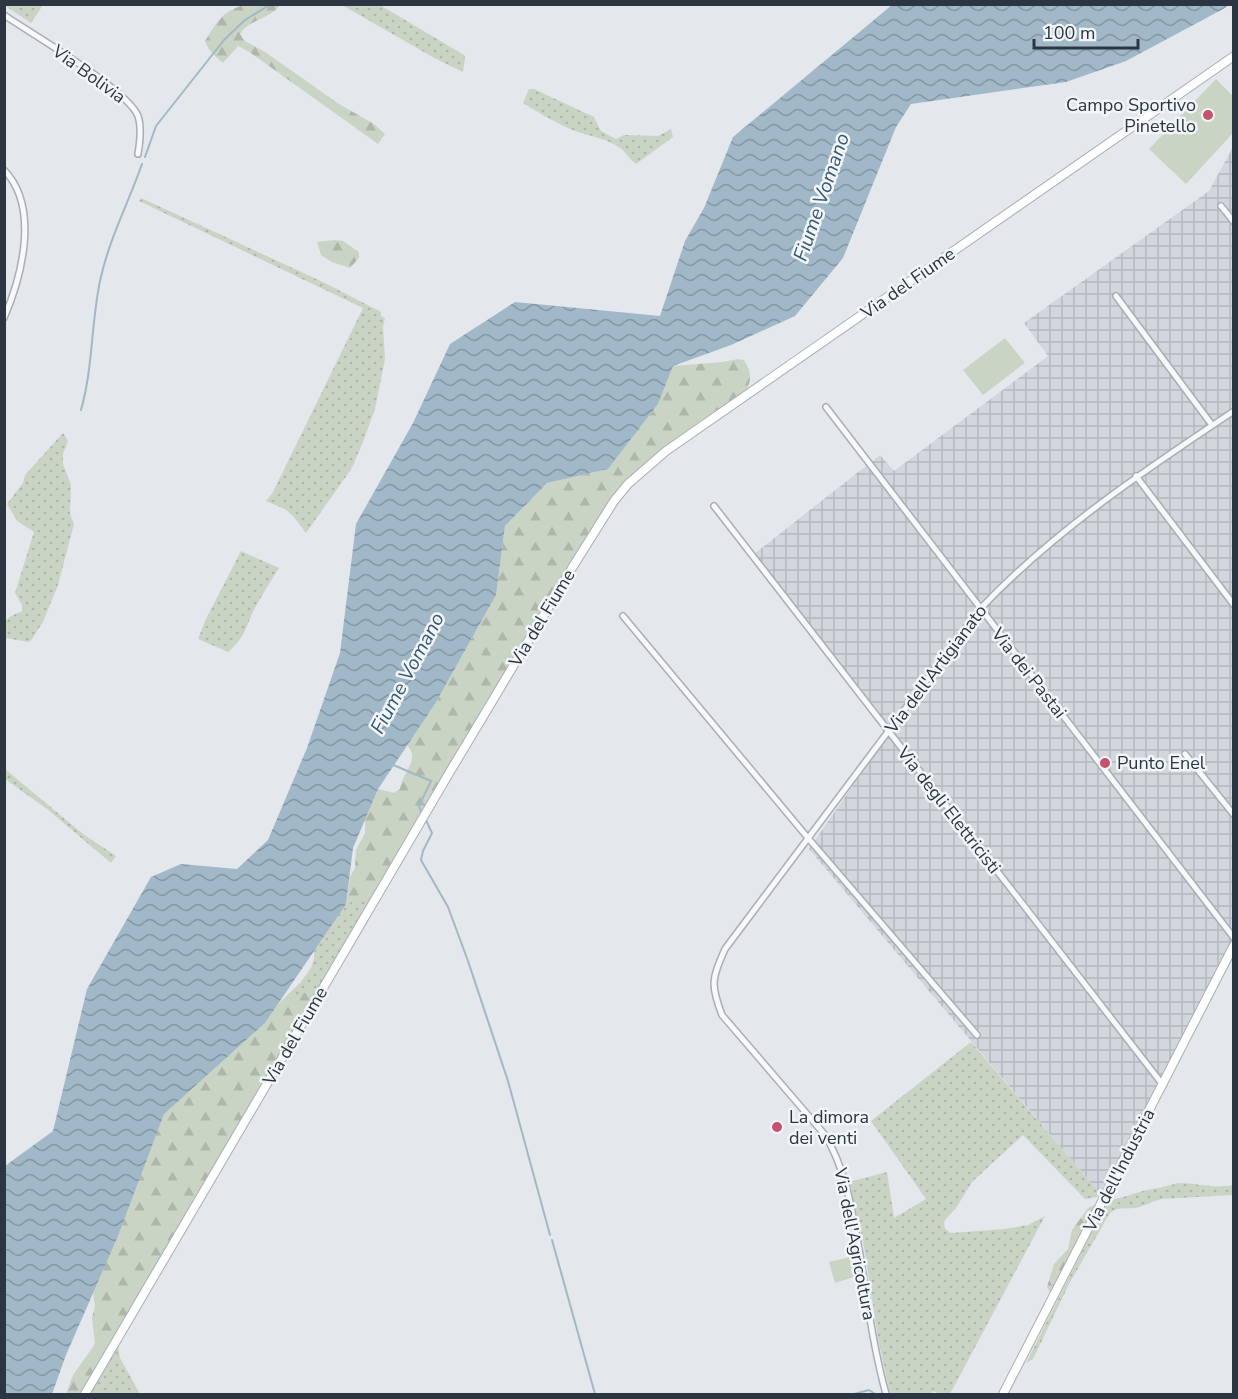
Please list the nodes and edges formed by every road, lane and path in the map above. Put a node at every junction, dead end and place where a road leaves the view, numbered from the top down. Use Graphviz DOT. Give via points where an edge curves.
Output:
graph roads {
  1 [pos="4,15"];
  2 [pos="1233,56"];
  3 [pos="138,154"];
  4 [pos="4,170"];
  5 [pos="1221,206"];
  6 [pos="1233,222"];
  7 [pos="1116,296"];
  8 [pos="4,318"];
  9 [pos="826,407"];
  10 [pos="1233,411"];
  11 [pos="1212,425"];
  12 [pos="1136,476"];
  13 [pos="714,506"];
  14 [pos="1233,605"];
  15 [pos="980,609"];
  16 [pos="623,616"];
  17 [pos="888,732"];
  18 [pos="1185,754"];
  19 [pos="1233,815"];
  20 [pos="808,838"];
  21 [pos="1233,938"];
  22 [pos="1233,945"];
  23 [pos="713,992"];
  24 [pos="976,1035"];
  25 [pos="1163,1085"];
  26 [pos="85,1395"];
  27 [pos="886,1395"];
  28 [pos="1004,1395"];
  1 -- 3 [label="street, Via Bolivia" via="129,102 139,121"];
  2 -- 26 [label="street, Via del Fiume" via="666,451 628,483 572,568 448,775"];
  4 -- 8 [label="street" via="19,191 25,220 21,260"];
  5 -- 6 [label="street"];
  7 -- 11 [label="street"];
  9 -- 15 [label="street, Via dei Pastai"];
  10 -- 11 [label="street, Via dell'Artigianato"];
  11 -- 12 [label="street, Via dell'Artigianato"];
  12 -- 14 [label="street"];
  12 -- 15 [label="street, Via dell'Artigianato" via="1010,578"];
  13 -- 17 [label="street, Via degli Elettricisti"];
  15 -- 17 [label="street, Via dell'Artigianato"];
  15 -- 21 [label="street, Via dei Pastai"];
  16 -- 20 [label="street"];
  17 -- 20 [label="street, Via dell'Artigianato"];
  17 -- 25 [label="street, Via degli Elettricisti"];
  18 -- 19 [label="street"];
  20 -- 23 [label="street, Via dell'Artigianato" via="725,949 714,974"];
  20 -- 24 [label="street"];
  22 -- 25 [label="street, Via dell'Industria"];
  23 -- 27 [label="street, Via dell'Agricoltura" via="722,1015 825,1135 835,1152 852,1213"];
  25 -- 28 [label="street, Via dell'Industria"];
}
